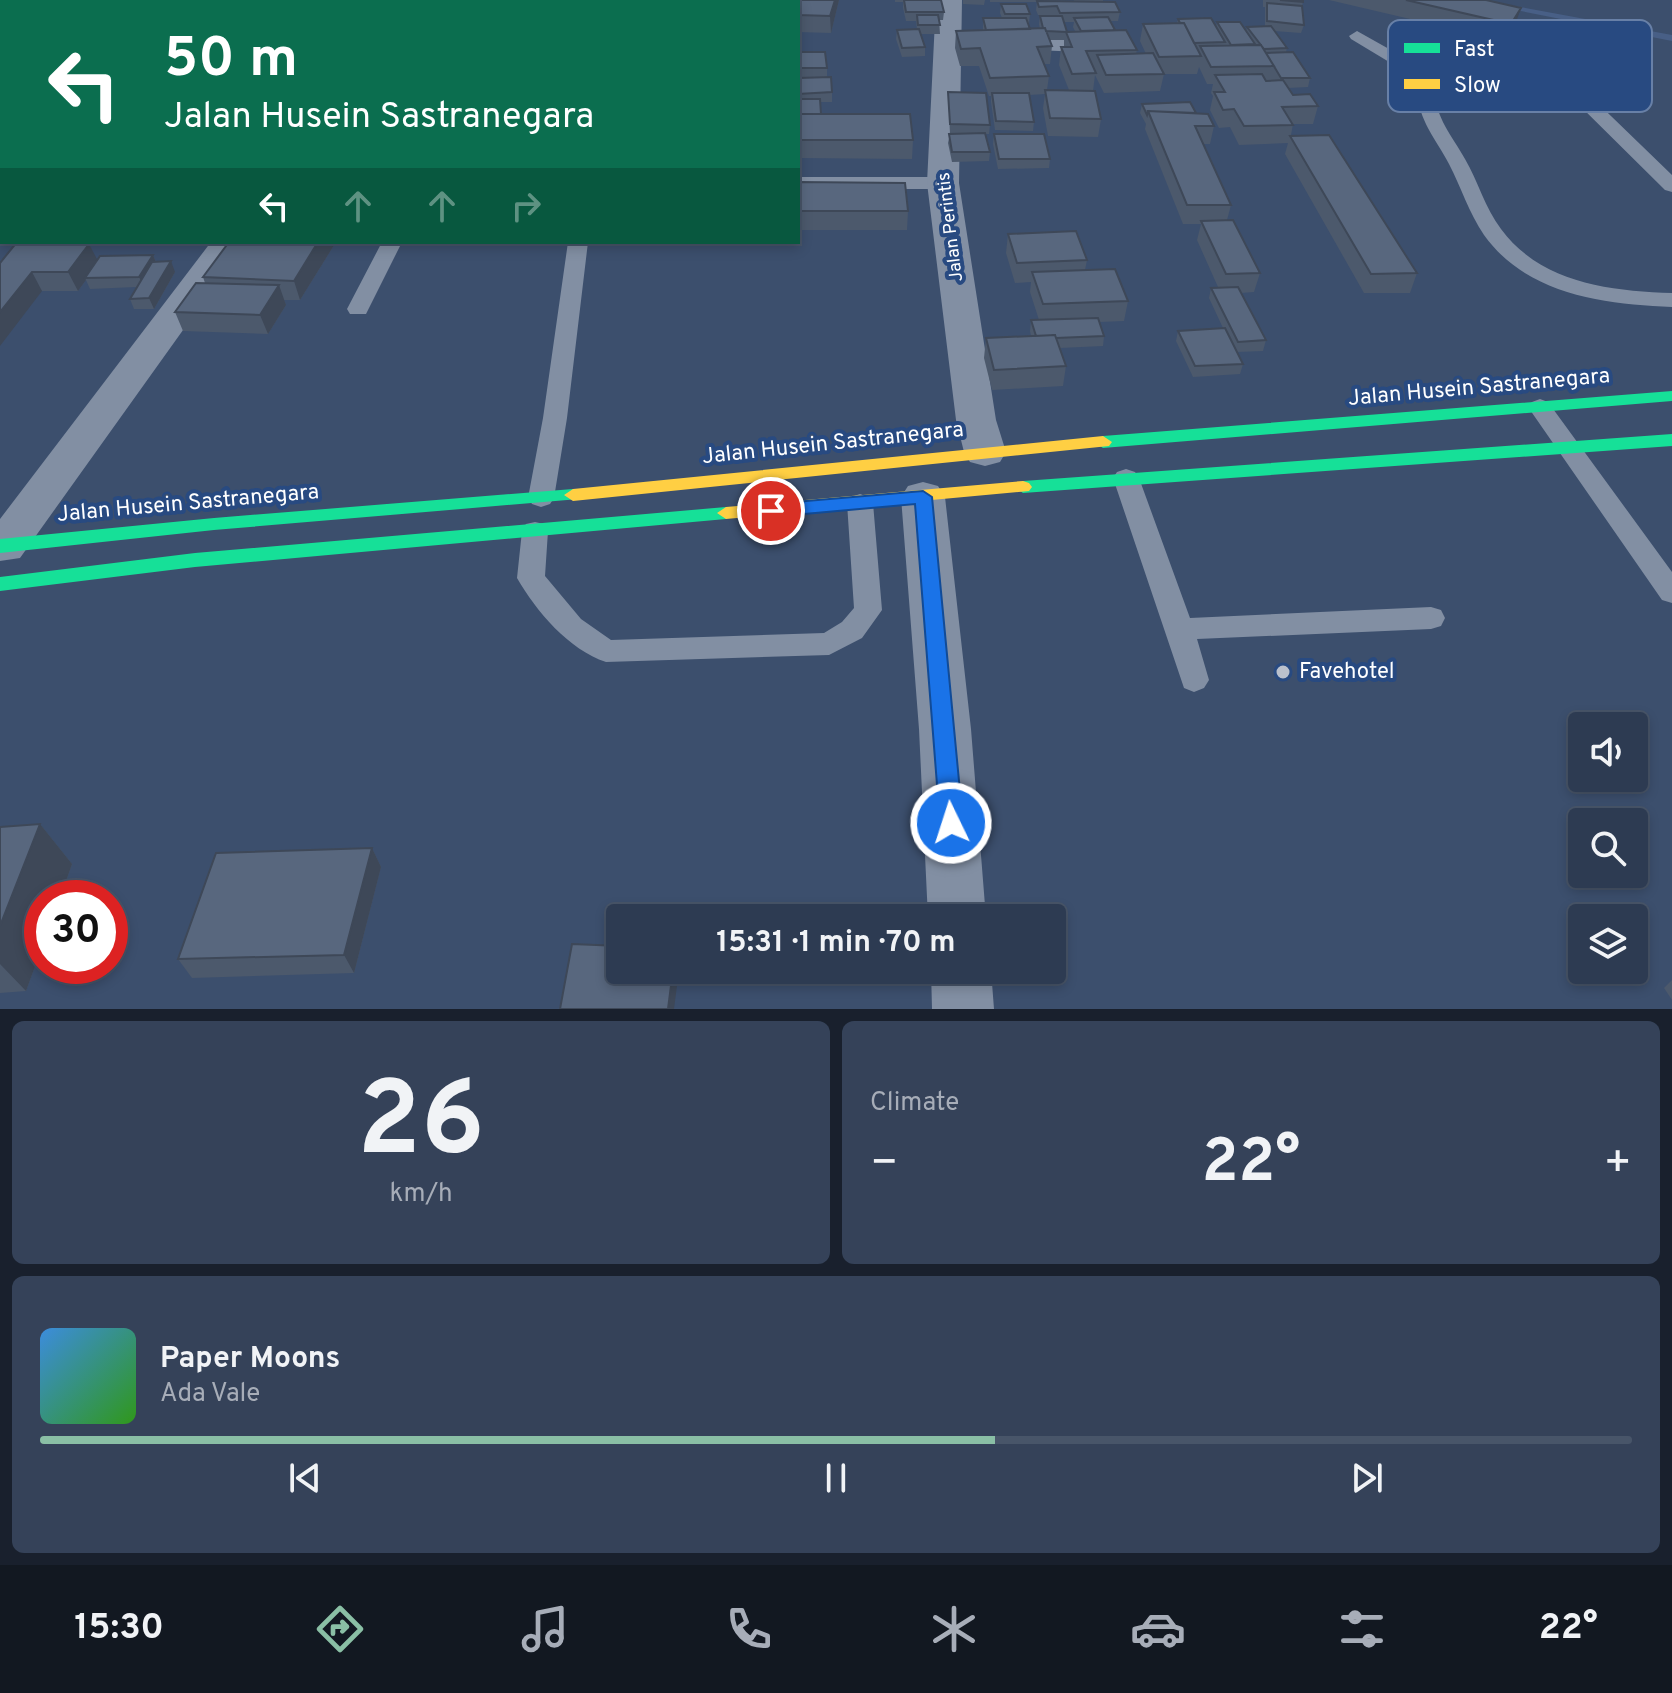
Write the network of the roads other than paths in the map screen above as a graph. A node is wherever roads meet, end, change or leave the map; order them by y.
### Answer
1 (949, 0) edge
2 (1357, 36) dead end
3 (947, 41) junction
4 (1107, 45) edge
5 (1388, 54) edge
6 (1428, 112) edge
7 (1596, 112) edge
8 (800, 183) edge
9 (943, 183) junction
10 (1672, 186) edge
11 (228, 244) edge
12 (391, 244) edge
13 (578, 244) edge
14 (1672, 300) edge
15 (358, 309) dead end
16 (1672, 396) edge
17 (1540, 407) junction
18 (1672, 440) edge
19 (1569, 448) junction
20 (985, 452) junction
21 (1126, 478) junction
22 (923, 497) junction
23 (541, 498) junction
24 (860, 503) junction
25 (535, 531) junction
26 (1, 559) edge
27 (1672, 593) edge
28 (1431, 618) dead end
29 (1180, 629) junction
30 (1194, 680) dead end
31 (956, 904) edge
32 (962, 984) edge
33 (963, 1009) edge

1 - 3 street, Jalan Perintis
2 - 5 lane
3 - 4 street
3 - 9 street, Jalan Perintis
6 - 14 lane
7 - 10 lane
8 - 9 lane
9 - 20 street, Jalan Perintis
11 - 26 street
12 - 15 lane
13 - 23 lane
16 - 17 main road, Jalan Husein Sastranegara
17 - 19 lane
17 - 20 main road, Jalan Husein Sastranegara
18 - 19 main road
19 - 21 main road
19 - 27 lane
20 - 23 main road, Jalan Husein Sastranegara
21 - 22 main road
21 - 29 lane
22 - 24 main road
22 - 31 street
23 - 26 main road, Jalan Husein Sastranegara
24 - 25 main road
24 - 25 lane
25 - 26 main road
28 - 29 lane
29 - 30 lane
32 - 33 street

